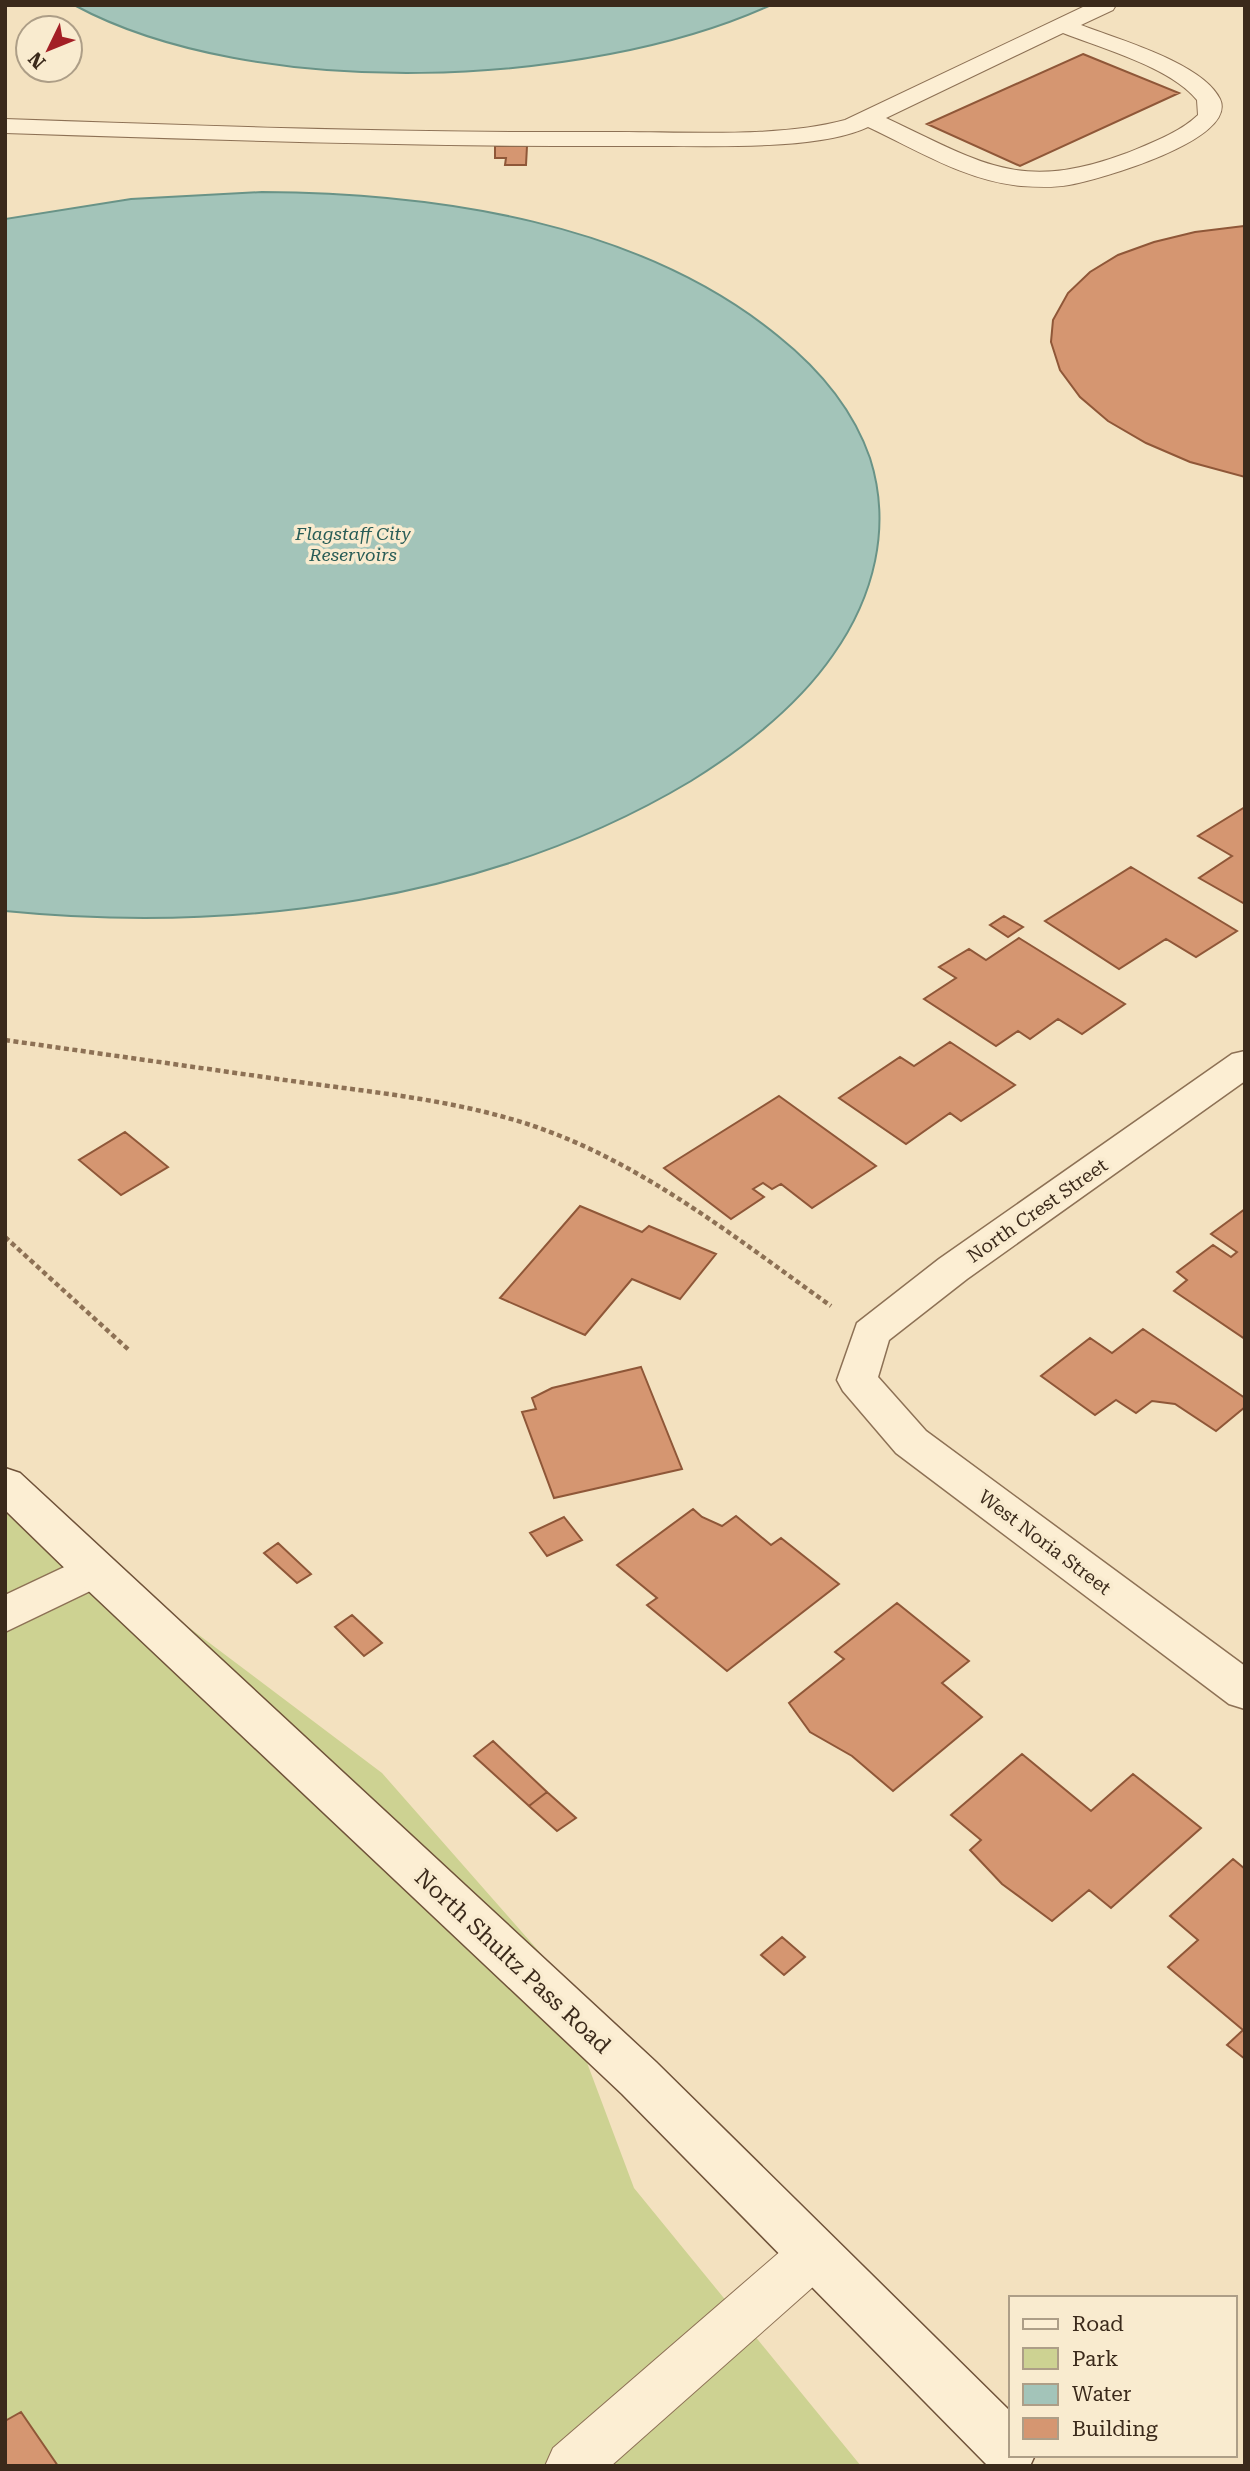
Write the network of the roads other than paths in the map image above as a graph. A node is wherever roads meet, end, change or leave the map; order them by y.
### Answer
1 (1105, 5) edge
2 (1062, 25) junction
3 (868, 118) junction
4 (5, 126) edge
5 (1245, 1063) edge
6 (858, 1380) joint
7 (5, 1484) edge
8 (94, 1570) junction
9 (5, 1615) edge
10 (1245, 1691) edge
11 (814, 2253) junction
12 (1009, 2448) edge
13 (571, 2466) edge

1 - 2 lane
2 - 3 lane
2 - 3 lane
3 - 4 lane
5 - 6 street, North Crest Street
6 - 10 street, West Noria Street
7 - 8 street, North Shultz Pass Road
8 - 9 street
8 - 11 street, North Shultz Pass Road
11 - 12 street, North Shultz Pass Road
11 - 13 lane

